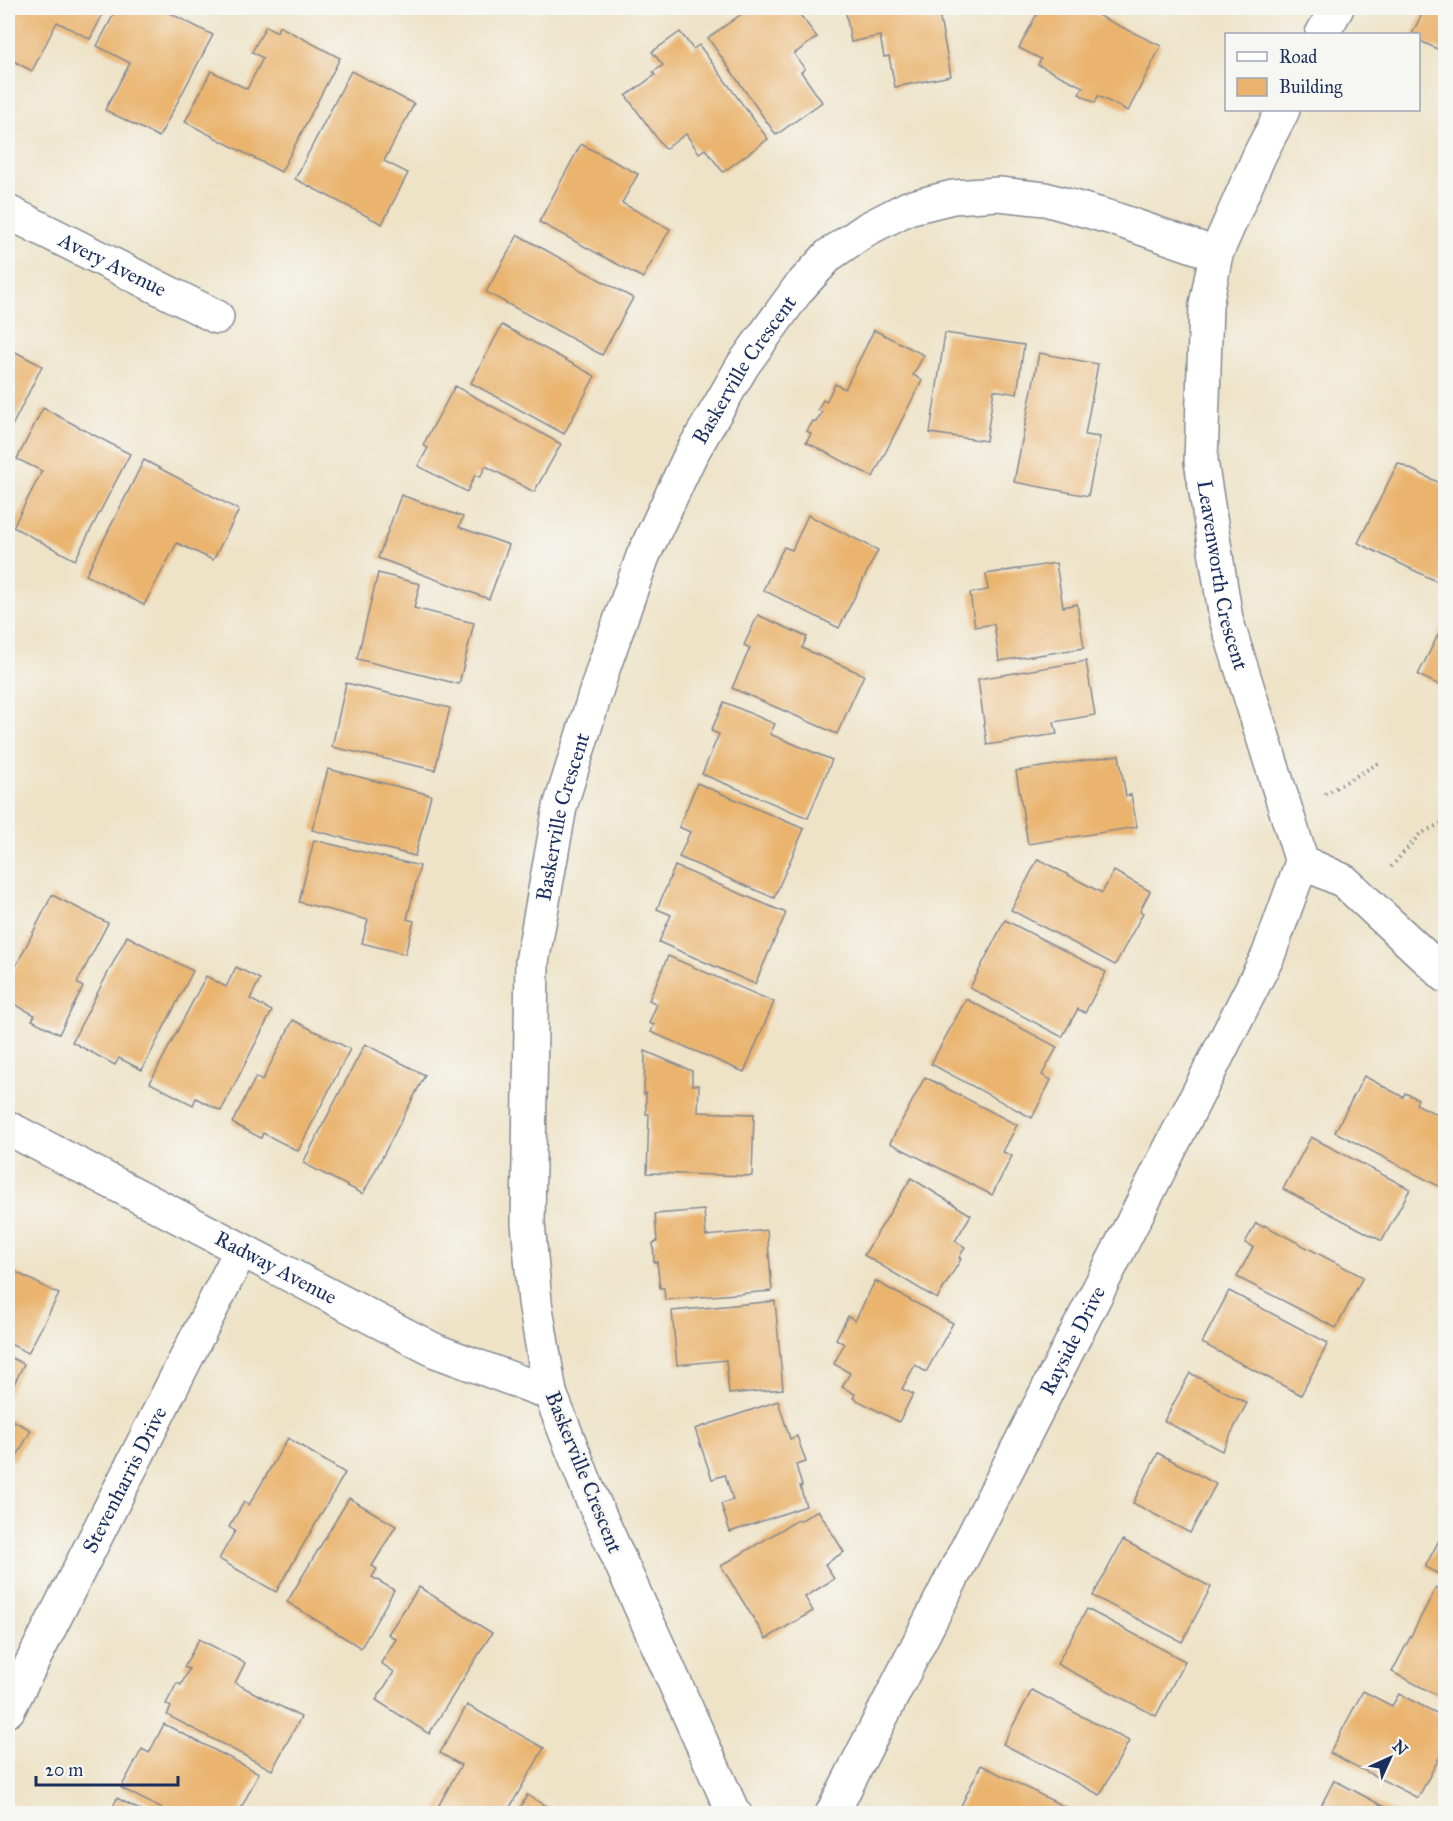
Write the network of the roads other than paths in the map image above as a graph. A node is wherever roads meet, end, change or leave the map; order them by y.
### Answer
1 (1337, 8) edge
2 (1323, 33) edge
3 (1282, 111) edge
4 (8, 212) edge
5 (1216, 254) junction
6 (217, 317) dead end
7 (1302, 861) junction
8 (1446, 976) edge
9 (8, 1128) edge
10 (242, 1250) junction
11 (550, 1394) junction
12 (8, 1710) edge
13 (735, 1814) edge
14 (832, 1814) edge

1 - 2 street
3 - 5 street, Leavenworth Crescent
4 - 6 street, Avery Avenue
5 - 7 street, Leavenworth Crescent
5 - 11 street, Baskerville Crescent
7 - 8 street
7 - 14 street, Rayside Drive
9 - 10 street, Radway Avenue
10 - 11 street, Radway Avenue
10 - 12 street, Stevenharris Drive
11 - 13 street, Baskerville Crescent

